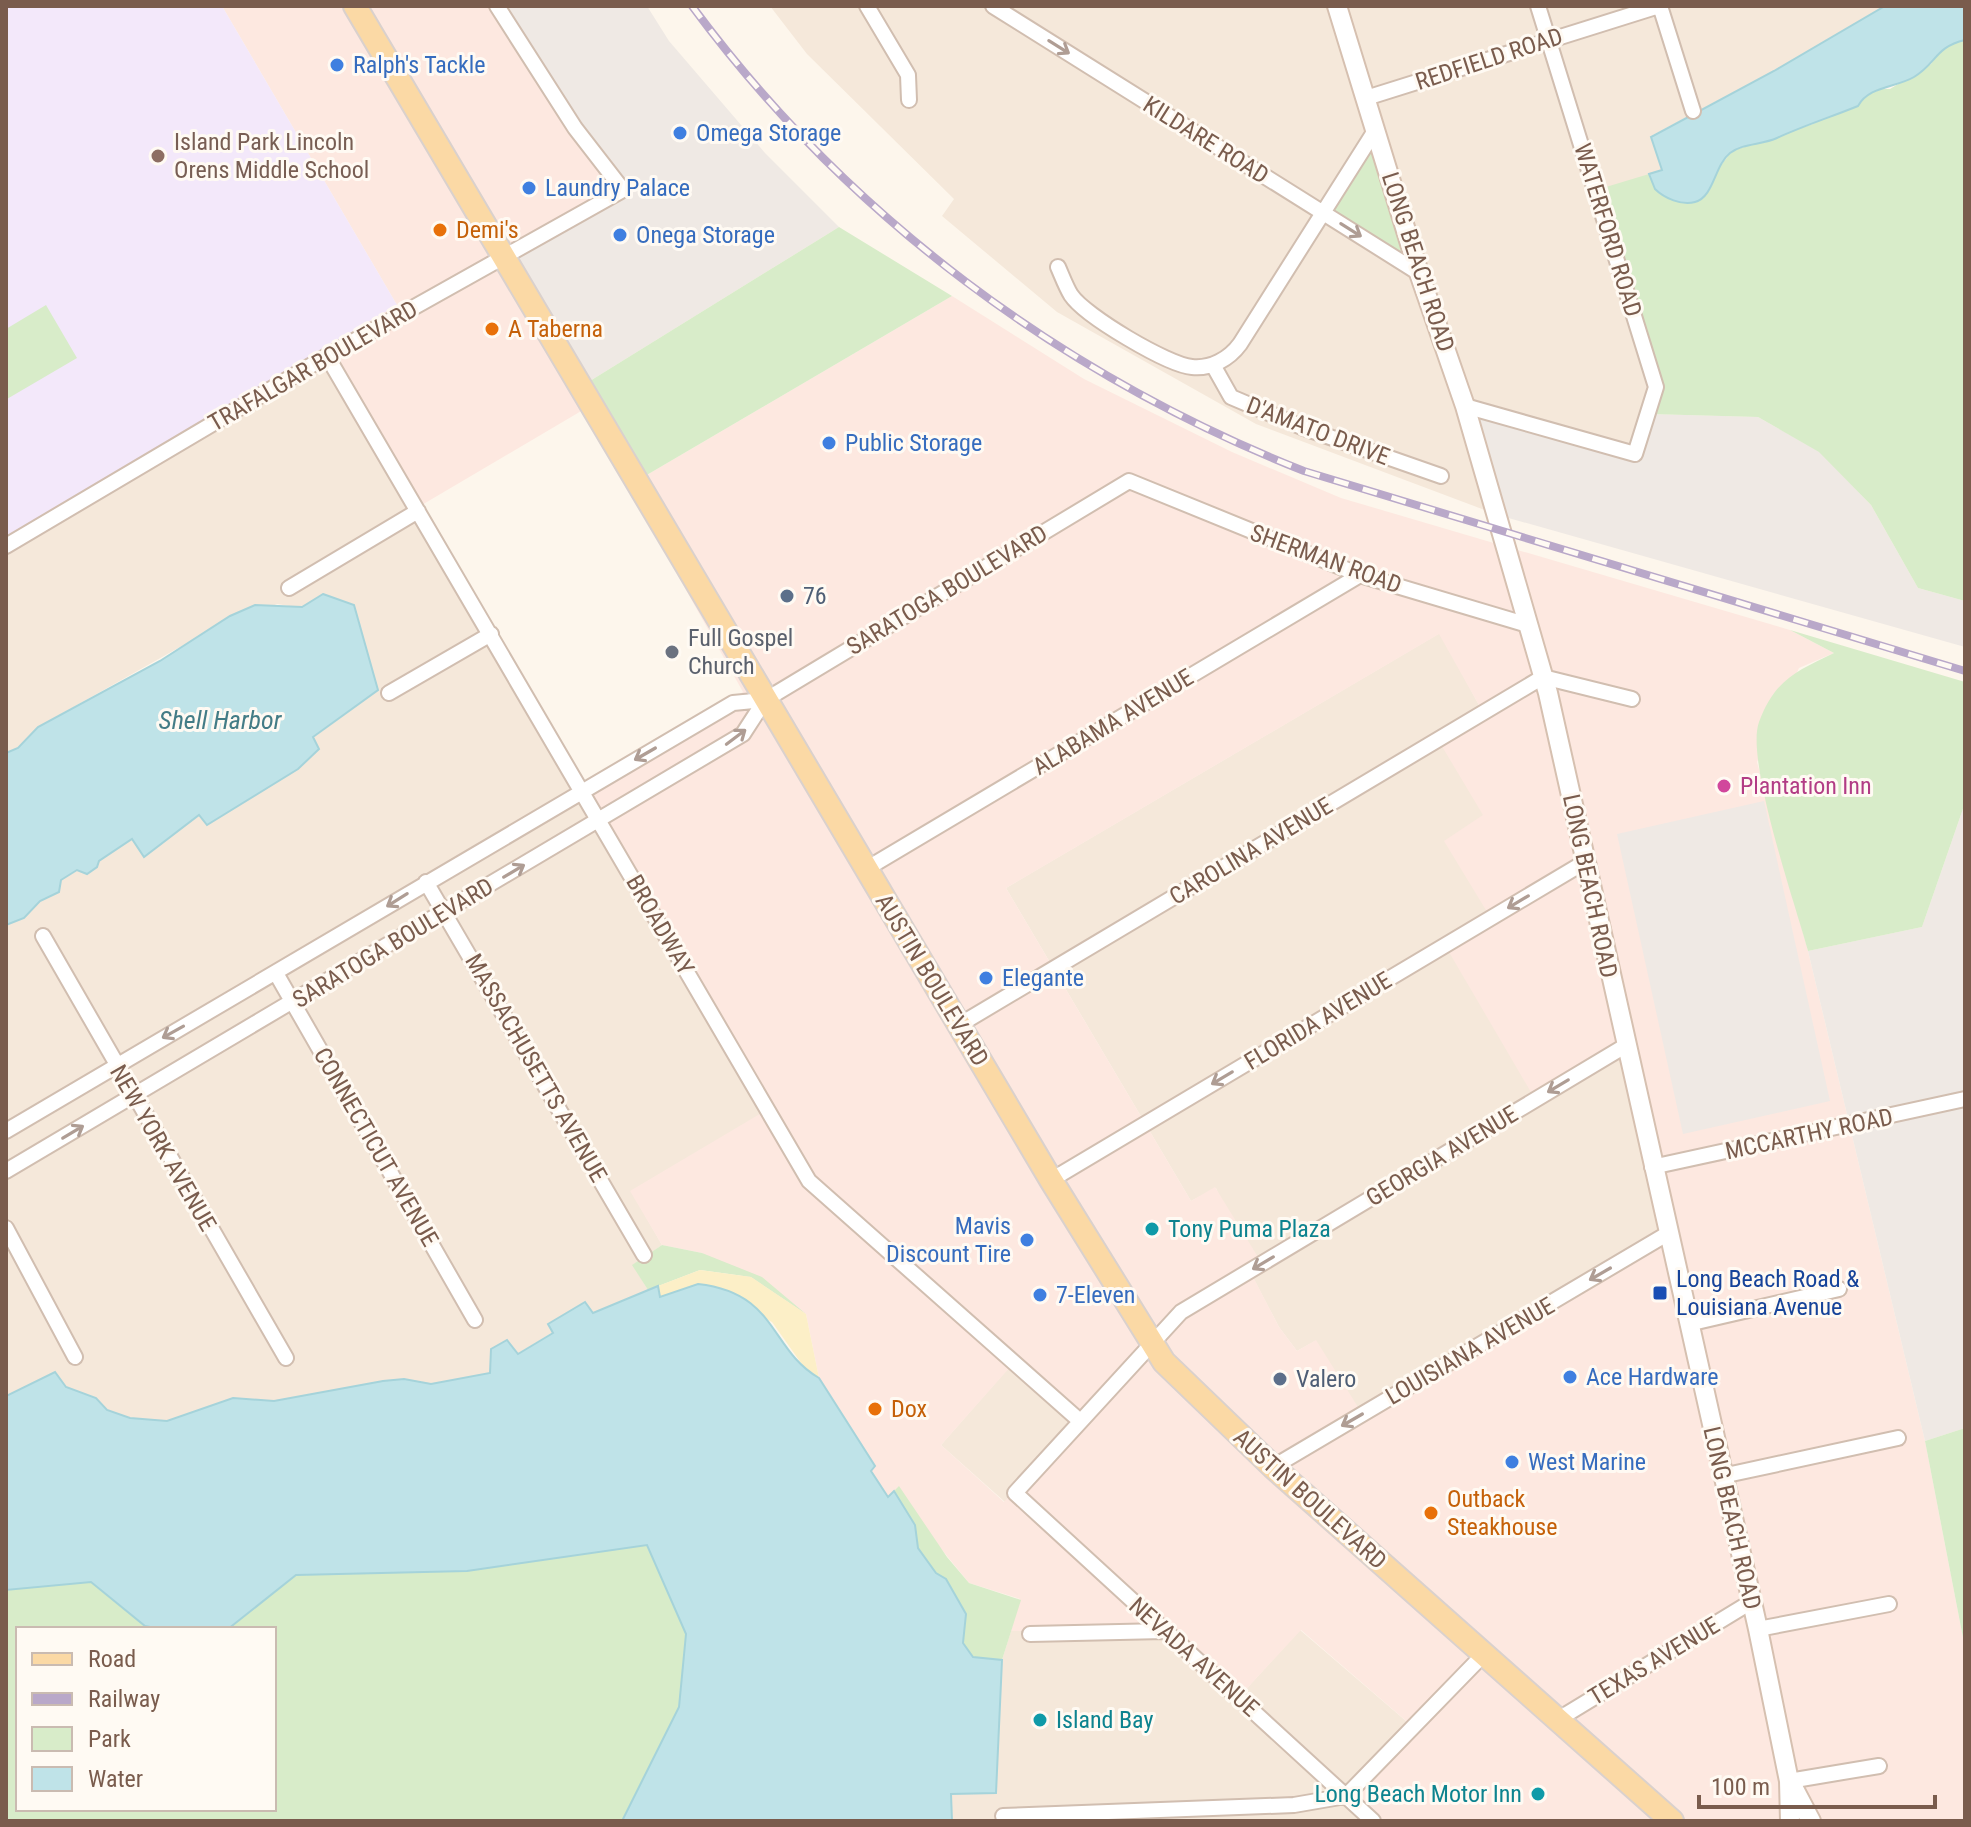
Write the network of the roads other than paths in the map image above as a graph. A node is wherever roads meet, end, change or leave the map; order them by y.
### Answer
1 (355, 6) edge
2 (497, 6) edge
3 (867, 6) edge
4 (993, 6) edge
5 (1538, 6) edge
6 (1659, 6) edge
7 (1335, 8) edge
8 (1549, 40) junction
9 (1366, 98) junction
10 (909, 100) dead end
11 (1693, 111) dead end
12 (1376, 129) junction
13 (1323, 213) junction
14 (505, 257) junction
15 (1058, 267) dead end
16 (1419, 273) junction
17 (327, 356) junction
18 (1213, 365) junction
19 (1465, 406) junction
20 (1441, 476) dead end
21 (1129, 481) joint
22 (418, 511) junction
23 (6, 546) edge
24 (1360, 575) junction
25 (289, 588) dead end
26 (1528, 625) junction
27 (491, 634) junction
28 (1543, 677) junction
29 (389, 693) dead end
30 (1632, 699) dead end
31 (765, 700) junction
32 (582, 791) junction
33 (599, 820) junction
34 (1585, 862) junction
35 (866, 869) junction
36 (426, 882) junction
37 (446, 912) junction
38 (43, 936) dead end
39 (277, 975) junction
40 (292, 1002) junction
41 (959, 1025) junction
42 (1625, 1046) junction
43 (114, 1065) junction
44 (134, 1095) junction
45 (1965, 1099) edge
46 (6, 1131) edge
47 (1652, 1167) junction
48 (6, 1171) edge
49 (1051, 1180) junction
50 (6, 1228) edge
51 (1667, 1234) junction
52 (644, 1255) dead end
53 (1839, 1289) dead end
54 (475, 1320) dead end
55 (1688, 1324) junction
56 (1151, 1344) junction
57 (75, 1357) dead end
58 (286, 1358) dead end
59 (1080, 1421) junction
60 (1898, 1438) dead end
61 (1273, 1467) junction
62 (1722, 1476) junction
63 (1015, 1493) joint
64 (1751, 1602) junction
65 (1889, 1604) dead end
66 (1758, 1629) junction
67 (1164, 1631) junction
68 (1030, 1634) dead end
69 (1484, 1654) junction
70 (1557, 1720) junction
71 (1879, 1766) dead end
72 (1789, 1781) junction
73 (1346, 1796) junction
74 (1003, 1816) dead end
75 (1373, 1821) edge
76 (1672, 1821) edge
77 (1790, 1821) edge
78 (1811, 1821) edge

1 - 14 main road, AUSTIN BOULEVARD
2 - 14 street, TRAFALGAR BOULEVARD
3 - 10 street
4 -> 13 street, KILDARE ROAD
5 - 8 street, WATERFORD ROAD
6 - 8 street, REDFIELD ROAD
6 - 11 street
7 - 9 main road, LONG BEACH ROAD
8 - 9 street, REDFIELD ROAD
8 - 19 street, WATERFORD ROAD
9 - 12 main road, LONG BEACH ROAD
12 - 13 street
12 - 16 main road, LONG BEACH ROAD
13 -> 16 street, KILDARE ROAD
13 - 18 street
14 - 17 street, TRAFALGAR BOULEVARD
14 - 31 main road, AUSTIN BOULEVARD
15 - 18 street
16 - 19 main road, LONG BEACH ROAD
17 - 22 street, BROADWAY
17 - 23 street, TRAFALGAR BOULEVARD
18 - 20 street, D'AMATO DRIVE
19 - 26 main road, LONG BEACH ROAD
21 - 24 street, SHERMAN ROAD
21 - 31 street, SARATOGA BOULEVARD
22 - 25 street
22 - 27 street, BROADWAY
24 - 26 street, SHERMAN ROAD
24 - 35 street, ALABAMA AVENUE
26 - 28 main road, LONG BEACH ROAD
27 - 29 street
27 - 32 street, BROADWAY
28 - 30 street
28 - 34 main road, LONG BEACH ROAD
28 - 41 street, CAROLINA AVENUE
31 -> 32 street, SARATOGA BOULEVARD
33 -> 31 street, SARATOGA BOULEVARD
31 - 35 main road, AUSTIN BOULEVARD
32 - 33 street, BROADWAY
32 - 36 street, SARATOGA BOULEVARD
37 -> 33 street, SARATOGA BOULEVARD
33 - 59 street, BROADWAY
34 - 42 main road, LONG BEACH ROAD
34 -> 49 street, FLORIDA AVENUE
35 - 41 main road, AUSTIN BOULEVARD
36 - 37 street, MASSACHUSETTS AVENUE
36 -> 39 street, SARATOGA BOULEVARD
37 - 40 street, SARATOGA BOULEVARD
37 - 52 street, MASSACHUSETTS AVENUE
38 - 43 street, NEW YORK AVENUE
39 - 40 street, CONNECTICUT AVENUE
39 -> 43 street, SARATOGA BOULEVARD
40 - 44 street, SARATOGA BOULEVARD
40 - 54 street, CONNECTICUT AVENUE
41 - 49 main road, AUSTIN BOULEVARD
42 - 47 main road, LONG BEACH ROAD
42 -> 56 street, GEORGIA AVENUE
43 - 44 street, NEW YORK AVENUE
43 - 46 street, SARATOGA BOULEVARD
48 -> 44 street, SARATOGA BOULEVARD
44 - 58 street, NEW YORK AVENUE
45 - 47 street, MCCARTHY ROAD
47 - 51 main road, LONG BEACH ROAD
49 - 56 main road, AUSTIN BOULEVARD
50 - 57 street
51 - 55 main road, LONG BEACH ROAD
51 -> 61 street, LOUISIANA AVENUE
53 - 55 street
55 - 62 main road, LONG BEACH ROAD
56 - 59 street, GEORGIA AVENUE
56 - 61 main road, AUSTIN BOULEVARD
59 - 63 street, GEORGIA AVENUE
60 - 62 street
61 - 69 main road, AUSTIN BOULEVARD
62 - 64 main road, LONG BEACH ROAD
63 - 67 street, NEVADA AVENUE
64 - 66 main road, LONG BEACH ROAD
64 - 70 street, TEXAS AVENUE
65 - 66 street
66 - 72 main road, LONG BEACH ROAD
67 - 68 street
67 - 73 street, NEVADA AVENUE
69 - 70 main road, AUSTIN BOULEVARD
69 - 73 street
70 - 76 main road, AUSTIN BOULEVARD
71 - 72 street
72 - 77 main road, LONG BEACH ROAD
72 - 78 main road, LONG BEACH ROAD
73 - 74 street
73 - 75 street, NEVADA AVENUE

